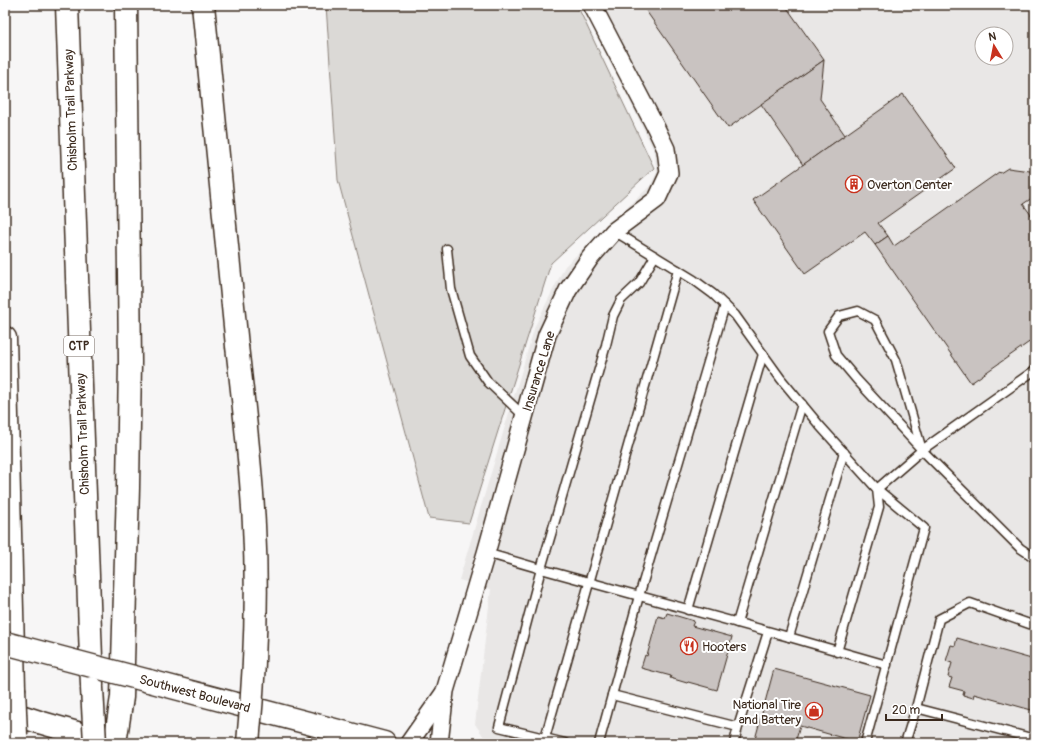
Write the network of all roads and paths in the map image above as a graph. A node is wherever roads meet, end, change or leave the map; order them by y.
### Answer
1 (67, 5) edge
2 (126, 5) edge
3 (203, 5) edge
4 (592, 5) edge
5 (614, 231) junction
6 (448, 249) dead end
7 (655, 256) junction
8 (678, 270) junction
9 (725, 305) junction
10 (5, 338) edge
11 (763, 354) junction
12 (1035, 370) edge
13 (802, 404) junction
14 (524, 416) junction
15 (922, 450) junction
16 (844, 452) junction
17 (877, 489) junction
18 (886, 496) junction
19 (879, 507) junction
20 (486, 553) junction
21 (1035, 558) edge
22 (541, 569) junction
23 (589, 582) junction
24 (639, 596) junction
25 (688, 610) junction
26 (737, 623) junction
27 (1035, 626) edge
28 (768, 632) junction
29 (789, 637) junction
30 (5, 643) edge
31 (837, 652) junction
32 (887, 665) junction
33 (446, 692) junction
34 (612, 695) junction
35 (916, 708) junction
36 (5, 711) edge
37 (738, 727) junction
38 (545, 738) junction
39 (1035, 739) edge
40 (17, 743) edge
41 (95, 743) edge
42 (112, 743) edge
43 (115, 743) edge
44 (248, 743) edge
45 (384, 743) edge
46 (409, 743) edge
47 (440, 743) edge
48 (565, 743) edge
49 (599, 743) edge
50 (734, 743) edge
51 (865, 743) edge
52 (904, 743) edge

1 - 41 main road, Chisholm Trail Parkway / CTP, bridge
2 - 43 main road
3 - 44 main road, bridge
4 - 5 street, Insurance Lane
5 - 7 lane
5 - 14 street, Insurance Lane
6 - 14 lane
7 - 8 lane
7 - 22 lane
8 - 9 lane
8 - 23 lane
9 - 11 lane
9 - 24 lane
10 - 40 main road, bridge
11 - 13 lane
11 - 25 lane
12 - 15 lane
13 - 16 lane
13 - 26 lane
14 - 20 street, Insurance Lane
15 - 15 lane
15 - 17 lane
15 - 21 lane
16 - 17 lane
16 - 29 lane
17 - 18 lane
17 - 19 lane
18 - 19 lane
18 - 32 lane
19 - 31 lane
20 - 22 lane
20 - 33 street, Insurance Lane
22 - 23 lane
22 - 38 lane
23 - 24 lane
23 - 38 lane
24 - 25 lane
24 - 34 lane
25 - 26 lane
26 - 28 lane
27 - 35 lane
28 - 29 lane
28 - 37 lane
29 - 31 lane
30 - 45 main road, Southwest Boulevard, bridge
31 - 32 lane
32 - 51 lane
33 - 46 street, Insurance Lane
33 - 47 street, Insurance Lane
34 - 37 lane
34 - 49 lane
35 - 39 lane
35 - 52 lane
36 - 42 main road
37 - 50 lane
38 - 48 lane

